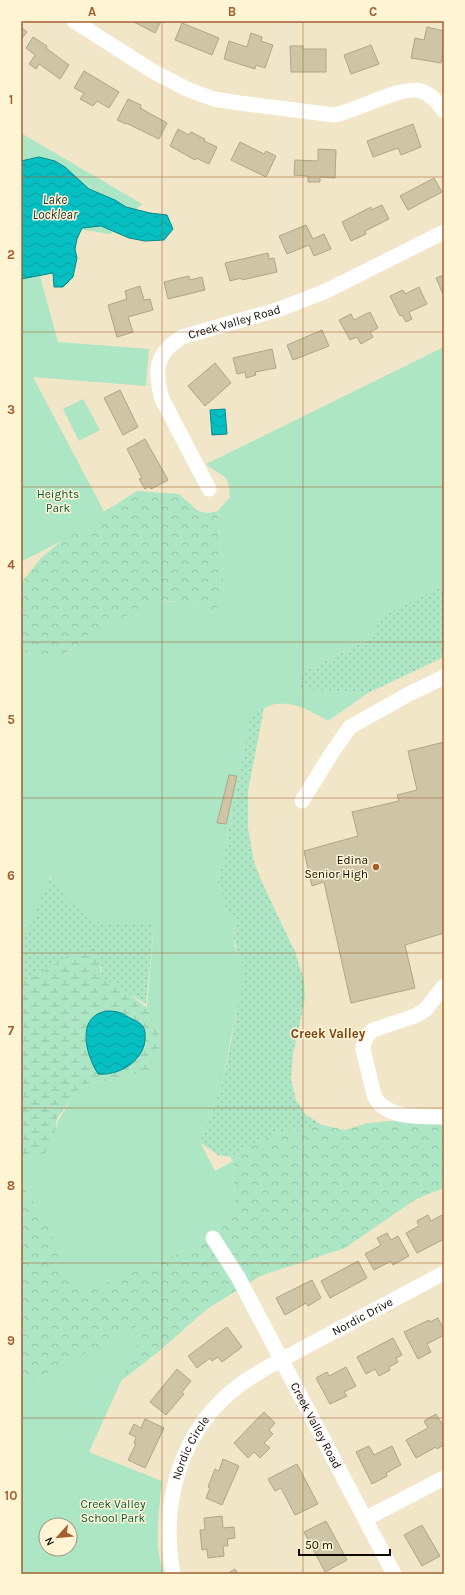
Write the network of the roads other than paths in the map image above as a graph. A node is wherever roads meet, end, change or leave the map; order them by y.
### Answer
1 (74, 21) edge
2 (444, 111) edge
3 (444, 232) edge
4 (209, 489) dead end
5 (444, 677) edge
6 (302, 801) dead end
7 (444, 986) edge
8 (444, 1117) edge
9 (212, 1238) dead end
10 (444, 1273) edge
11 (281, 1359) junction
12 (444, 1478) edge
13 (365, 1518) junction
14 (173, 1574) edge
15 (394, 1574) edge

1 - 2 street
3 - 4 street, Creek Valley Road
5 - 6 street
7 - 8 street
9 - 11 street, Creek Valley Road
10 - 11 street, Nordic Drive
11 - 13 street, Creek Valley Road
11 - 14 street, Nordic Circle
12 - 13 street
13 - 15 street, Creek Valley Road

